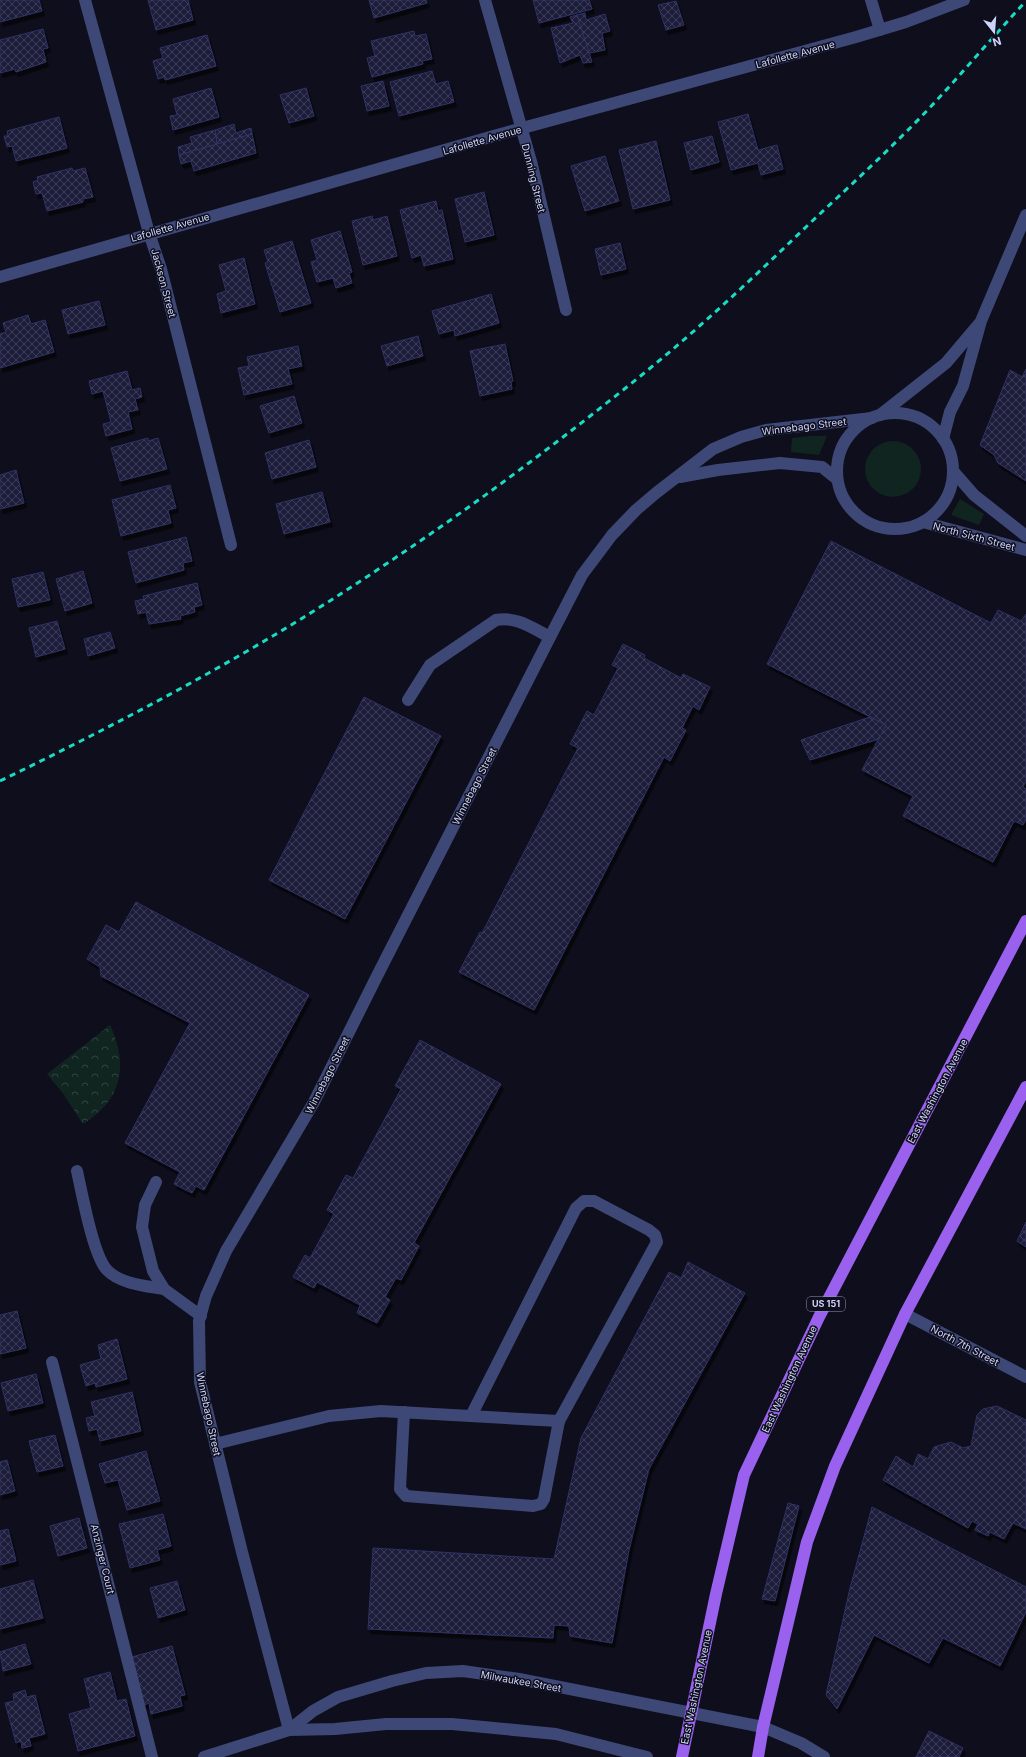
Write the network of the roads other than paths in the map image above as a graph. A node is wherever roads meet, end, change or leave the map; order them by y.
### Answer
1 (85, 0) edge
2 (485, 0) edge
3 (871, 0) edge
4 (964, 0) edge
5 (880, 30) junction
6 (521, 129) junction
7 (1026, 215) edge
8 (149, 233) junction
9 (0, 277) edge
10 (566, 310) dead end
11 (981, 321) junction
12 (876, 417) junction
13 (943, 439) junction
14 (953, 471) junction
15 (677, 478) junction
16 (837, 479) junction
17 (923, 522) junction
18 (1026, 536) edge
19 (231, 545) dead end
20 (1026, 550) edge
21 (550, 637) junction
22 (408, 700) dead end
23 (1026, 921) edge
24 (1026, 1087) edge
25 (77, 1170) dead end
26 (156, 1182) dead end
27 (164, 1289) junction
28 (905, 1314) junction
29 (201, 1316) junction
30 (52, 1362) dead end
31 (1026, 1377) edge
32 (404, 1412) junction
33 (471, 1416) junction
34 (559, 1421) junction
35 (215, 1444) junction
36 (690, 1712) junction
37 (763, 1727) junction
38 (289, 1730) junction
39 (152, 1757) edge
40 (204, 1757) edge
41 (647, 1757) edge
42 (682, 1757) edge
43 (758, 1757) edge
44 (824, 1757) edge

1 - 8 street, Jackson Street
2 - 6 street, Dunning Street
3 - 5 street
4 - 5 street, Lafollette Avenue
5 - 6 street, Lafollette Avenue
6 - 8 street, Lafollette Avenue
6 - 10 street, Dunning Street
7 - 11 street
8 - 9 street, Lafollette Avenue
8 - 19 street, Jackson Street
11 - 12 street
11 - 13 street
12 - 13 street
12 - 15 street, Winnebago Street
12 - 16 street
13 - 14 street
14 - 17 street
14 - 18 street, North Sixth Street
15 - 16 street, Winnebago Street
15 - 21 street, Winnebago Street
16 - 17 street
17 - 20 street, North Sixth Street
21 - 22 street
21 - 29 street, Winnebago Street
23 - 36 main road, East Washington Avenue / US 151
24 - 28 main road
25 - 27 street
26 - 27 street
27 - 29 street
28 - 31 street, North 7th Street
28 - 37 main road
29 - 35 street, Winnebago Street
30 - 39 street, Anzinger Court
32 - 33 street
32 - 34 street
32 - 35 street
33 - 34 street
33 - 34 street
35 - 38 street, Winnebago Street
36 - 37 street, Milwaukee Street
36 - 38 street, Milwaukee Street
36 - 42 main road, East Washington Avenue / US 151
37 - 43 main road
37 - 44 street, Milwaukee Street
38 - 40 street, Milwaukee Street
38 - 41 street, Milwaukee Street

